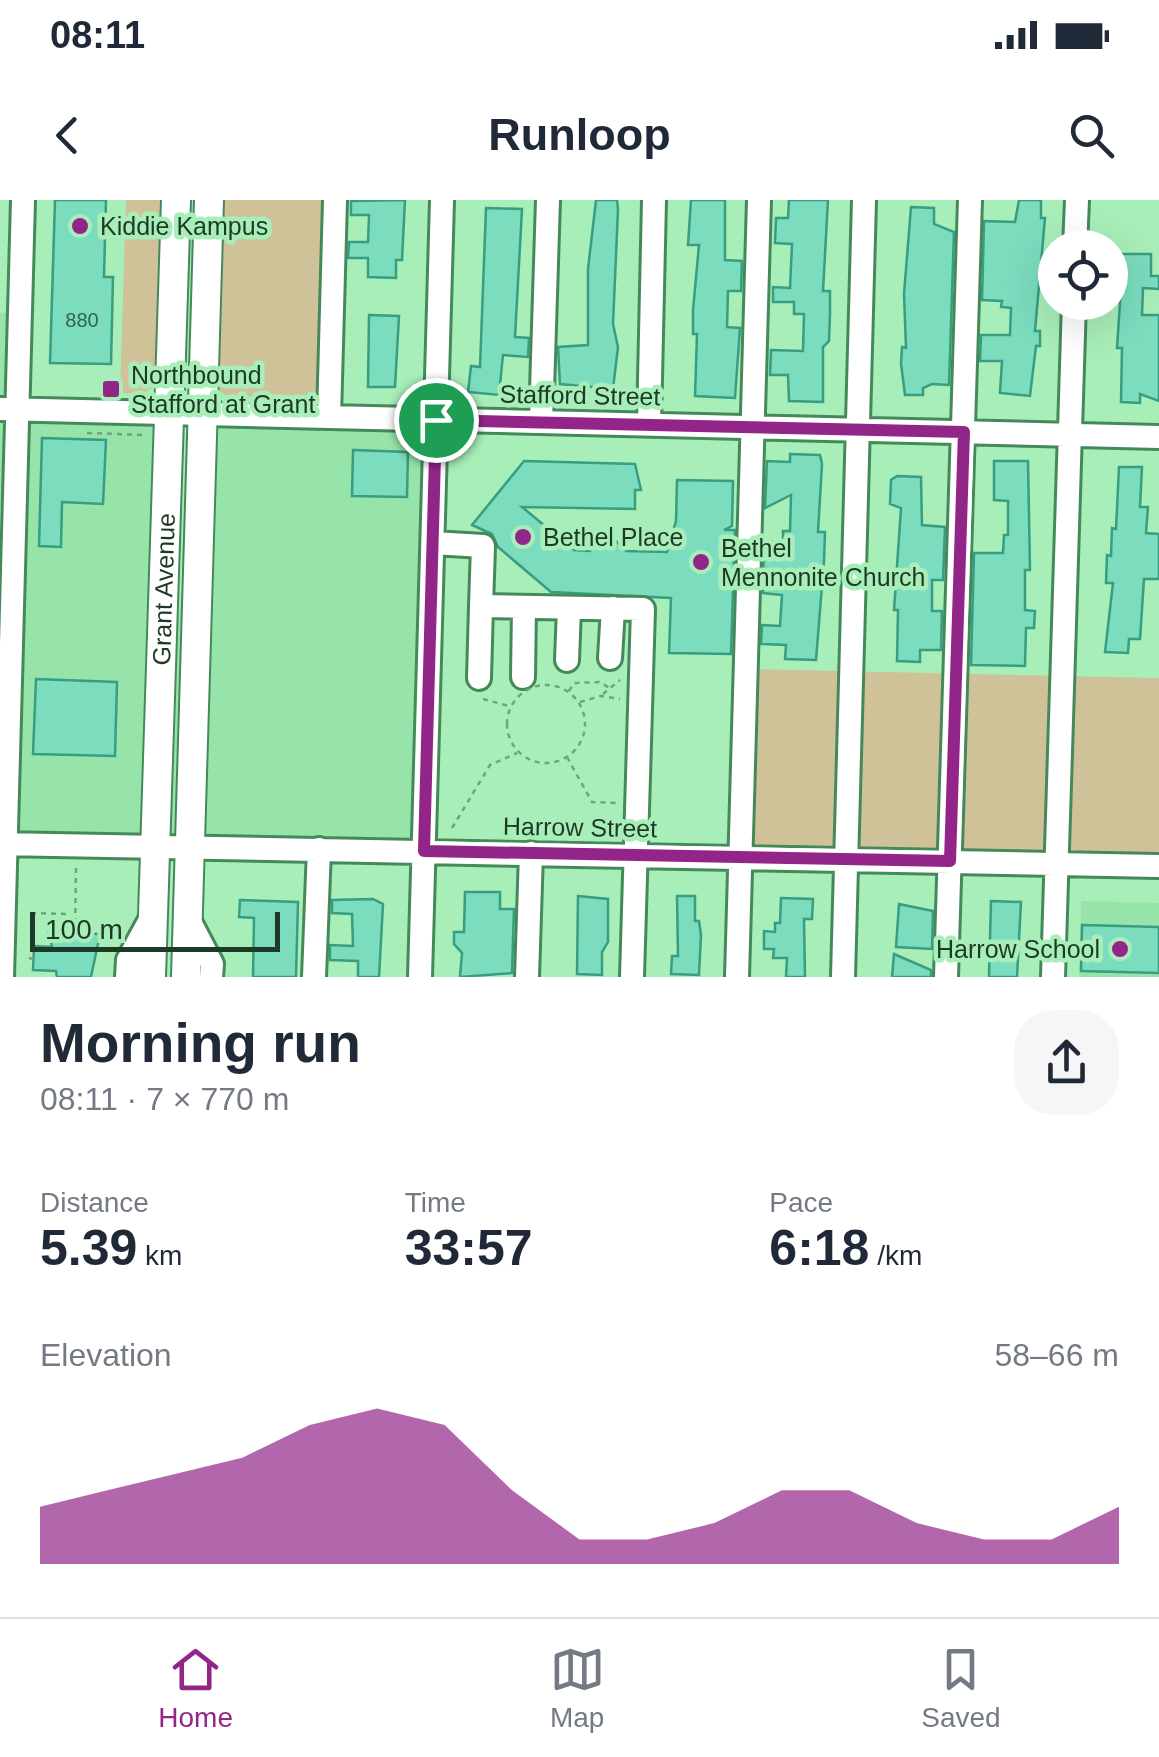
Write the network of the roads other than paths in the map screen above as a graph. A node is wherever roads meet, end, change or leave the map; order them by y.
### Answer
1 (23, 200) edge
2 (176, 200) edge
3 (209, 200) edge
4 (335, 200) edge
5 (442, 200) edge
6 (548, 200) edge
7 (654, 200) edge
8 (758, 200) edge
9 (864, 200) edge
10 (970, 200) edge
11 (1077, 200) edge
12 (1076, 230) edge
13 (1073, 320) edge
14 (9, 409) edge
15 (169, 413) junction
16 (202, 414) junction
17 (330, 417) junction
18 (436, 420) junction
19 (541, 422) junction
20 (649, 424) junction
21 (752, 427) junction
22 (856, 430) junction
23 (964, 432) junction
24 (1070, 434) junction
25 (1159, 437) edge
26 (433, 543) junction
27 (481, 606) junction
28 (524, 608) junction
29 (569, 608) junction
30 (613, 608) junction
31 (567, 660) dead end
32 (618, 667) road end
33 (523, 677) dead end
34 (479, 678) dead end
35 (2, 844) edge
36 (156, 846) junction
37 (189, 846) junction
38 (318, 849) junction
39 (424, 851) junction
40 (531, 853) junction
41 (636, 855) junction
42 (740, 857) junction
43 (847, 860) junction
44 (950, 861) junction
45 (1056, 865) junction
46 (1159, 866) edge
47 (153, 916) junction
48 (188, 918) junction
49 (2, 977) edge
50 (127, 977) edge
51 (151, 977) edge
52 (186, 977) edge
53 (212, 977) edge
54 (314, 977) edge
55 (420, 977) edge
56 (527, 977) edge
57 (632, 977) edge
58 (737, 977) edge
59 (843, 977) edge
60 (946, 977) edge
61 (1053, 977) edge

1 - 14 street
2 - 15 main road, Grant Avenue
3 - 16 main road, Grant Avenue
4 - 17 street
5 - 18 street
6 - 19 street
7 - 20 street
8 - 21 street
9 - 22 street
10 - 23 street
11 - 12 street
13 - 24 street
14 - 15 street, Stafford Street
14 - 35 street
15 - 16 street, Stafford Street
15 - 36 main road, Grant Avenue
16 - 17 street, Stafford Street
16 - 37 main road, Grant Avenue
17 - 18 street, Stafford Street
18 - 19 street, Stafford Street
18 - 26 street
19 - 20 street, Stafford Street
20 - 21 street, Stafford Street
21 - 22 street, Stafford Street
21 - 42 street
22 - 23 street, Stafford Street
22 - 43 street
23 - 24 street, Stafford Street
23 - 44 street
24 - 25 street, Stafford Street
24 - 45 street
26 - 27 street
26 - 39 street
27 - 28 street
27 - 34 street
28 - 29 street
28 - 33 street
29 - 30 street
29 - 31 street
30 - 32 street
30 - 41 street
35 - 36 street, Harrow Street
35 - 49 street
36 - 37 street, Harrow Street
36 - 47 main road, Grant Avenue
37 - 38 street, Harrow Street
37 - 48 main road, Grant Avenue
38 - 39 street, Harrow Street
38 - 54 street
39 - 40 street, Harrow Street
39 - 55 street
40 - 41 street, Harrow Street
40 - 56 street
41 - 42 street, Harrow Street
41 - 57 street
42 - 43 street, Harrow Street
42 - 58 street
43 - 44 street, Harrow Street
43 - 59 street
44 - 45 street, Harrow Street
44 - 60 street
45 - 46 street, Harrow Street
45 - 61 street
47 - 50 street
47 - 51 main road, Grant Avenue
48 - 52 main road, Grant Avenue
48 - 53 street

